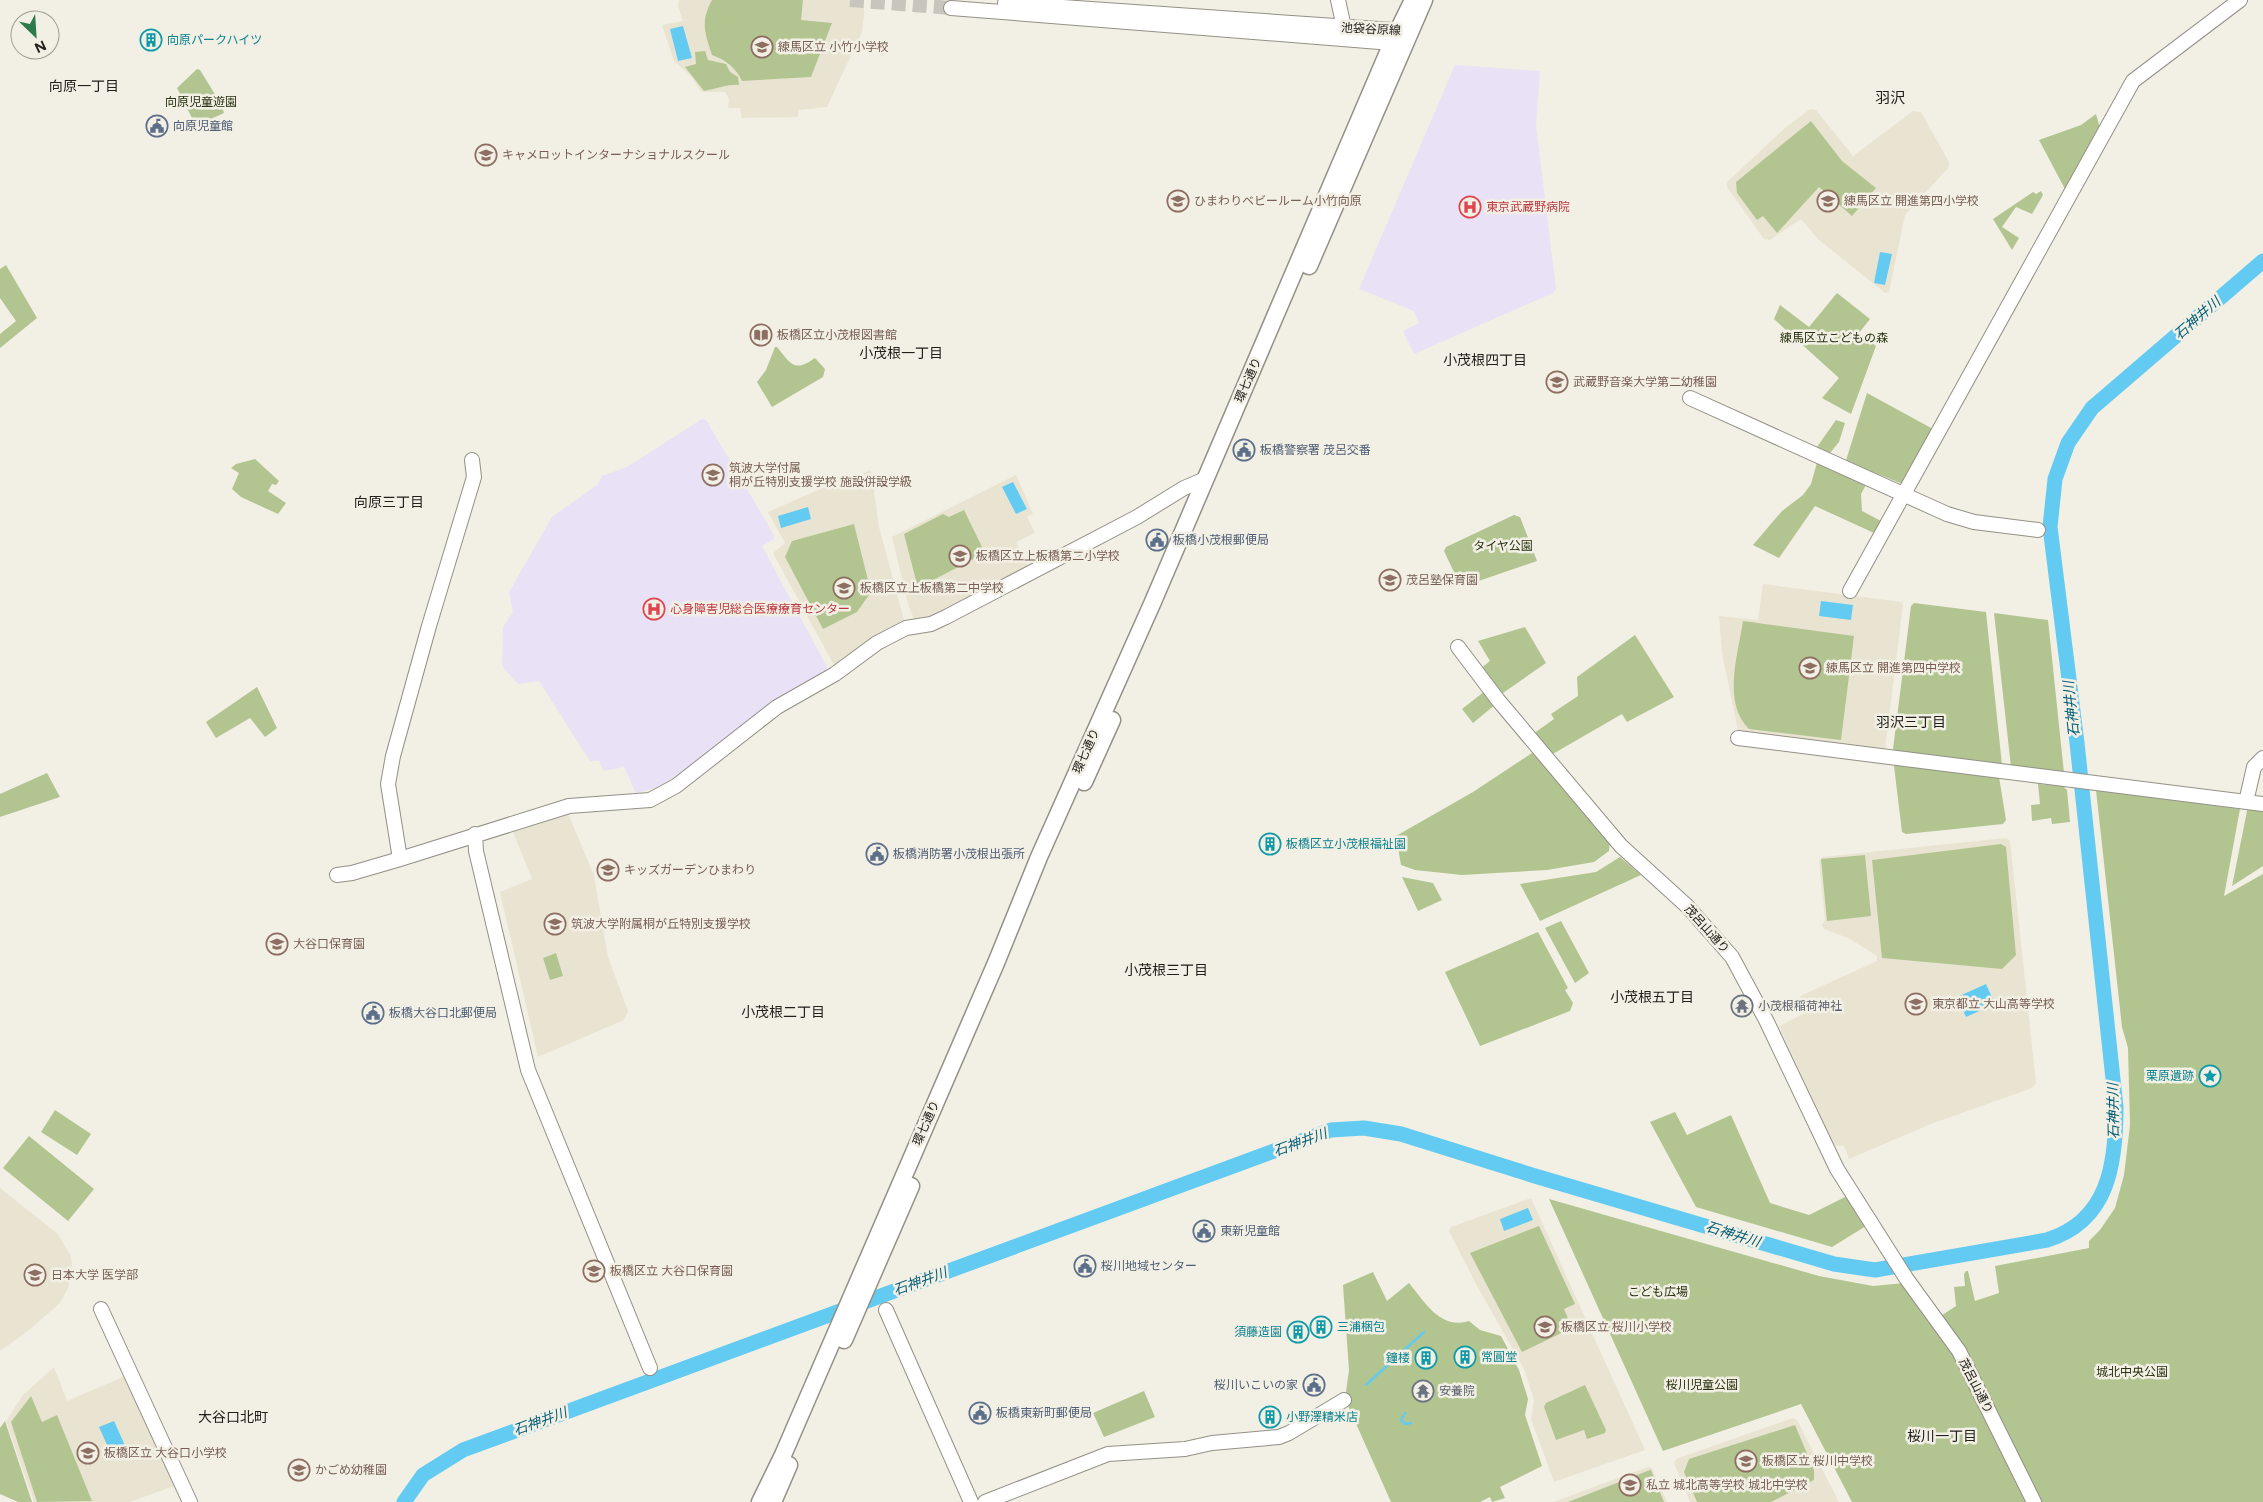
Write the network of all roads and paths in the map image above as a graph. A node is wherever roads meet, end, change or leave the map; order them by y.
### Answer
1 (1338, 0) edge
2 (1413, 0) edge
3 (1424, 0) edge
4 (2240, 0) edge
5 (954, 4) edge
6 (1344, 27) junction
7 (1401, 35) junction
8 (1356, 40) junction
9 (1690, 398) dead end
10 (472, 460) dead end
11 (1204, 479) junction
12 (1904, 495) junction
13 (2038, 530) dead end
14 (1850, 591) dead end
15 (1458, 648) dead end
16 (1738, 738) dead end
17 (2263, 758) edge
18 (2246, 802) junction
19 (2263, 804) edge
20 (475, 834) junction
21 (400, 859) junction
22 (337, 875) dead end
23 (101, 1309) dead end
24 (886, 1310) dead end
25 (654, 1365) dead end
26 (1344, 1400) dead end
27 (190, 1502) edge
28 (760, 1502) edge
29 (773, 1502) edge
30 (971, 1502) edge
31 (985, 1502) edge
32 (2034, 1502) edge

1 - 6 street
2 - 7 main road, 環七通り
3 - 7 main road, 環七通り
4 - 12 street
5 - 6 street, 池袋谷原線
5 - 8 street, 池袋谷原線
6 - 7 street, 池袋谷原線
6 - 8 street
7 - 8 street, 池袋谷原線
7 - 11 main road, 環七通り
7 - 29 main road, 環七通り
9 - 12 street
10 - 21 street
11 - 20 street
11 - 28 main road, 環七通り
12 - 13 street
12 - 14 street
15 - 32 street, 茂呂山通り
16 - 18 street
17 - 18 street
18 - 19 street
20 - 21 street
20 - 25 street
21 - 22 street
23 - 27 street
24 - 30 street
26 - 31 street

